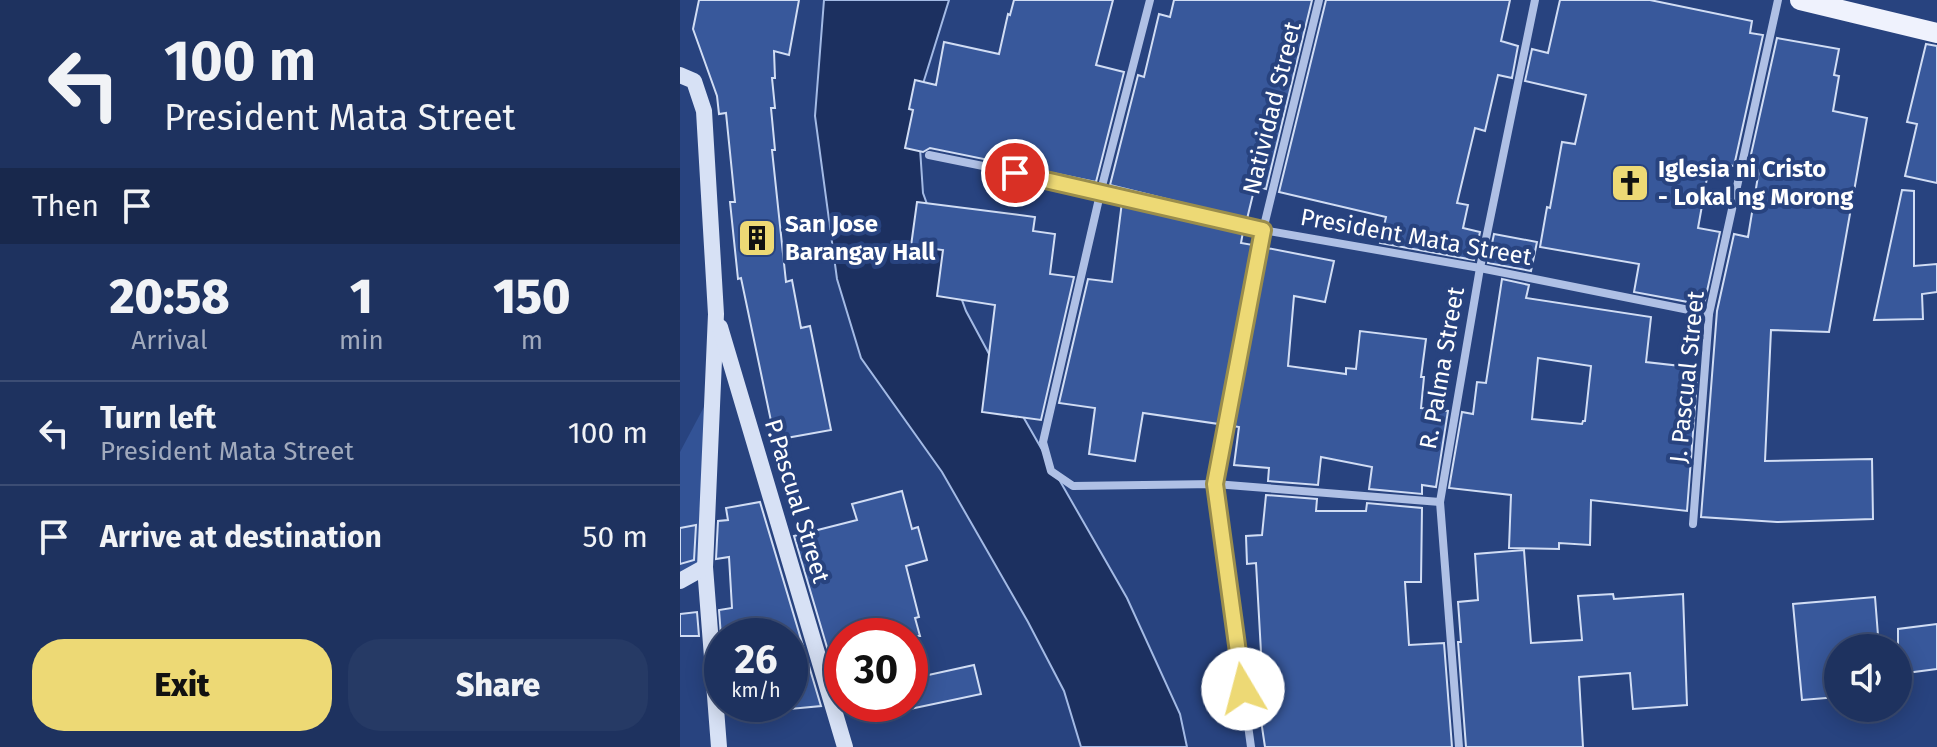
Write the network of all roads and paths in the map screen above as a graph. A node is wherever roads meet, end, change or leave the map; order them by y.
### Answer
1 (1150, 0) edge
2 (1319, 0) edge
3 (1535, 0) edge
4 (1778, 0) edge
5 (1800, 0) edge
6 (1937, 33) edge
7 (680, 75) edge
8 (929, 155) dead end
9 (1101, 190) junction
10 (1263, 230) junction
11 (1480, 268) junction
12 (716, 314) junction
13 (1709, 314) junction
14 (1215, 484) junction
15 (1440, 502) junction
16 (1693, 524) dead end
17 (705, 567) junction
18 (680, 581) edge
19 (719, 747) edge
20 (845, 747) edge
21 (1251, 747) edge
22 (1459, 747) edge

1 - 9 street
2 - 10 street, Natividad Street
3 - 11 street, R. Palma Street
4 - 13 street, J. Pascual Street
5 - 6 main road
7 - 12 street
8 - 9 street, President Mata Street
9 - 10 street, President Mata Street
9 - 14 street
10 - 11 street, President Mata Street
10 - 14 street, Natividad Street
11 - 13 street, President Mata Street
11 - 15 street, R. Palma Street
12 - 17 street
12 - 20 street, P.Pascual Street
13 - 16 street, J. Pascual Street
14 - 15 street
14 - 21 street, Natividad Street
15 - 22 street, R. Palma Street
17 - 18 street
17 - 19 street

